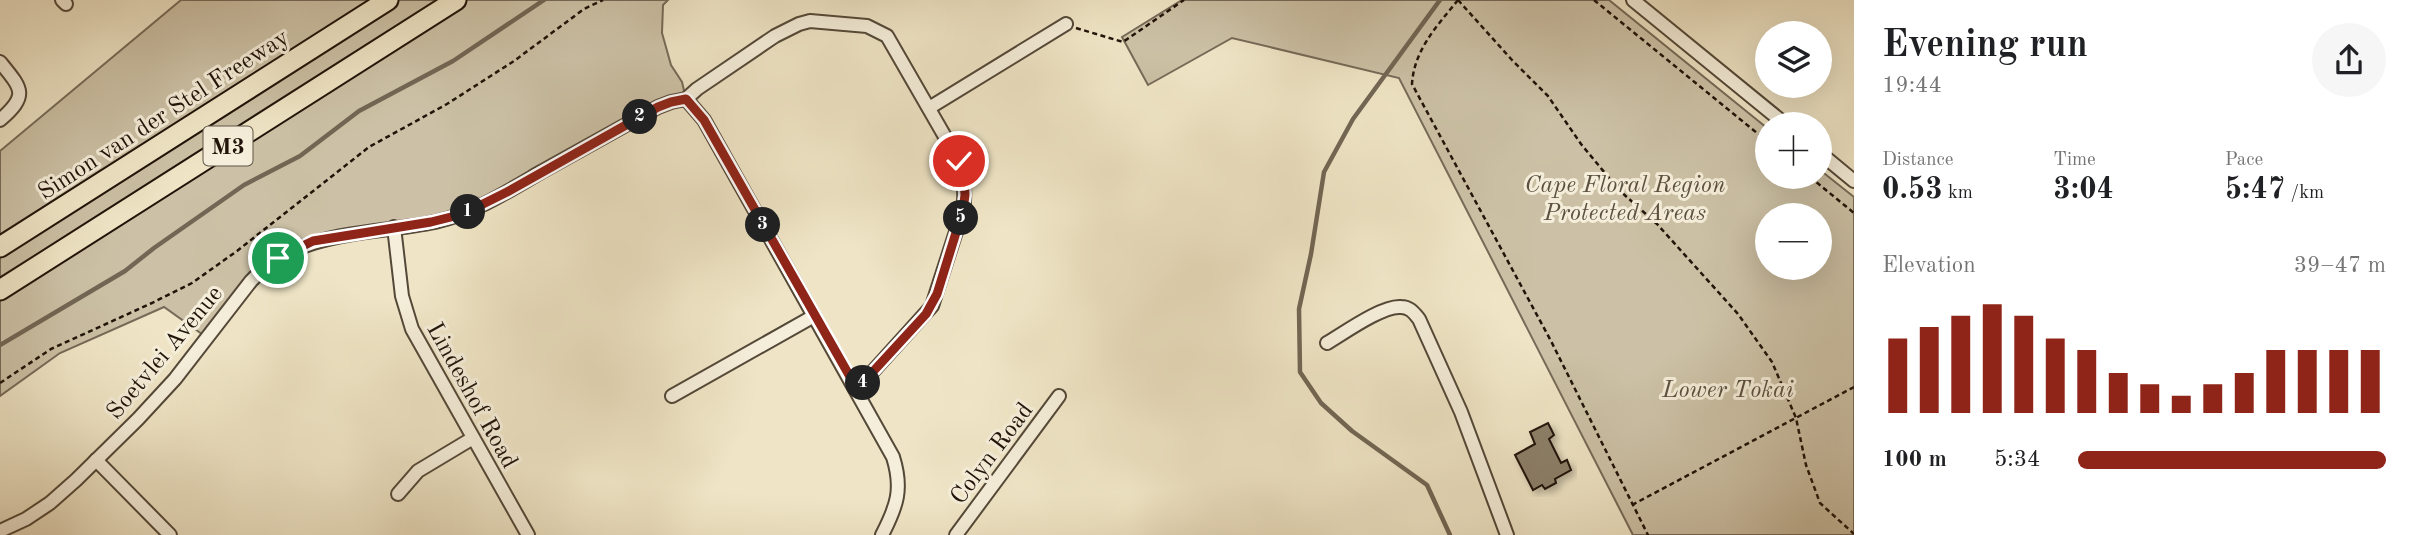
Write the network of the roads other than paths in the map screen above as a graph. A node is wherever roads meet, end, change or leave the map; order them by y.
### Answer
1 (388, 0) edge
2 (456, 0) edge
3 (1633, 0) edge
4 (1066, 24) road end
5 (0, 62) edge
6 (686, 99) junction
7 (929, 108) junction
8 (1770, 112) edge
9 (0, 120) edge
10 (1832, 163) edge
11 (1854, 181) edge
12 (394, 227) junction
13 (0, 247) edge
14 (0, 290) edge
15 (814, 316) junction
16 (1326, 343) dead end
17 (857, 389) junction
18 (672, 396) dead end
19 (1059, 396) dead end
20 (473, 438) junction
21 (96, 460) junction
22 (398, 494) dead end
23 (0, 531) edge
24 (170, 535) edge
25 (528, 535) edge
26 (881, 535) edge
27 (957, 535) edge
28 (1507, 535) edge

1 - 13 highway, Simon van der Stel Freeway / M3
2 - 14 highway, M3
3 - 8 street
4 - 7 street
5 - 9 street
6 - 7 street, Soetvlei Avenue
6 - 12 street, Soetvlei Avenue
6 - 15 street
7 - 17 street, Soetvlei Avenue
10 - 11 street
12 - 20 street, Lindeshof Road
12 - 21 street, Soetvlei Avenue
15 - 17 street
15 - 18 street
16 - 28 street
17 - 26 street
19 - 27 street, Colyn Road
20 - 22 street
20 - 25 street, Lindeshof Road
21 - 23 street, Soetvlei Avenue
21 - 24 street

